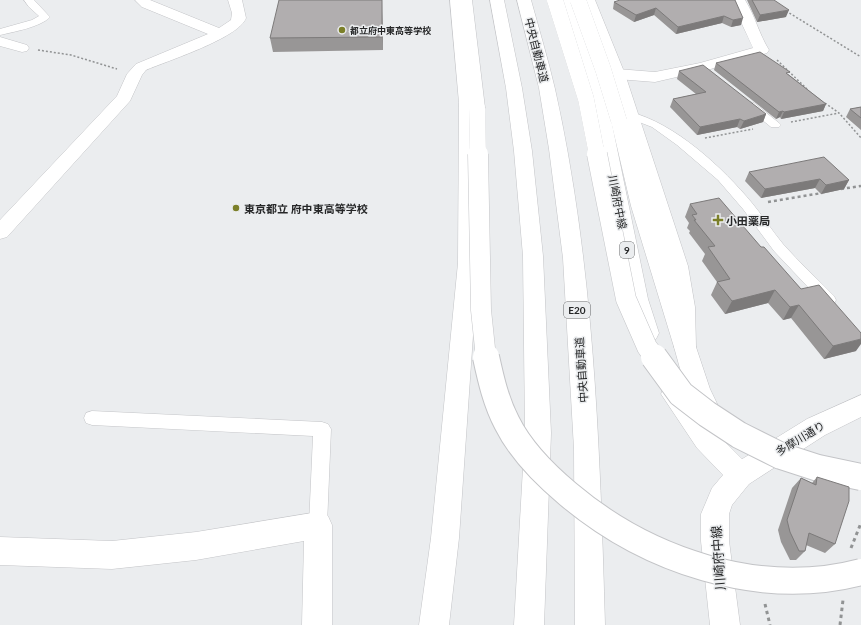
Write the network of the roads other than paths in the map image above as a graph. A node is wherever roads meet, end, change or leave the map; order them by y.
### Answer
1 (29, 0) edge
2 (142, 0) edge
3 (235, 0) edge
4 (457, 0) edge
5 (465, 0) edge
6 (497, 0) edge
7 (524, 0) edge
8 (555, 0) edge
9 (568, 0) edge
10 (588, 0) edge
11 (738, 0) edge
12 (576, 9) edge
13 (596, 18) junction
14 (0, 32) edge
15 (220, 34) junction
16 (0, 41) edge
17 (22, 48) road end
18 (702, 67) junction
19 (617, 74) junction
20 (714, 77) edge
21 (739, 96) edge
22 (625, 118) junction
23 (776, 125) dead end
24 (0, 231) edge
25 (839, 311) edge
26 (861, 405) edge
27 (92, 418) dead end
28 (740, 474) junction
29 (861, 477) edge
30 (318, 524) junction
31 (0, 551) edge
32 (861, 572) edge
33 (317, 625) edge
34 (434, 625) edge
35 (529, 625) edge
36 (590, 625) edge
37 (725, 625) edge

1 - 14 lane
2 - 15 main road
3 - 15 main road
4 - 34 main road
5 - 32 main road, bridge
6 - 35 main road
7 - 36 main road, 中央自動車道 / E20
8 - 29 main road, bridge
9 - 12 main road, 川崎府中線 / 9
10 - 13 main road
11 - 18 main road
12 - 13 main road
12 - 22 main road, bridge
12 - 28 main road, 川崎府中線 / 9
13 - 19 main road
15 - 24 main road
16 - 17 main road
18 - 19 main road
18 - 20 lane
19 - 22 main road
21 - 23 lane
22 - 25 lane
22 - 28 main road
26 - 28 main road, 多摩川通り
27 - 30 lane
28 - 37 main road, 川崎府中線
30 - 31 main road
30 - 33 main road

